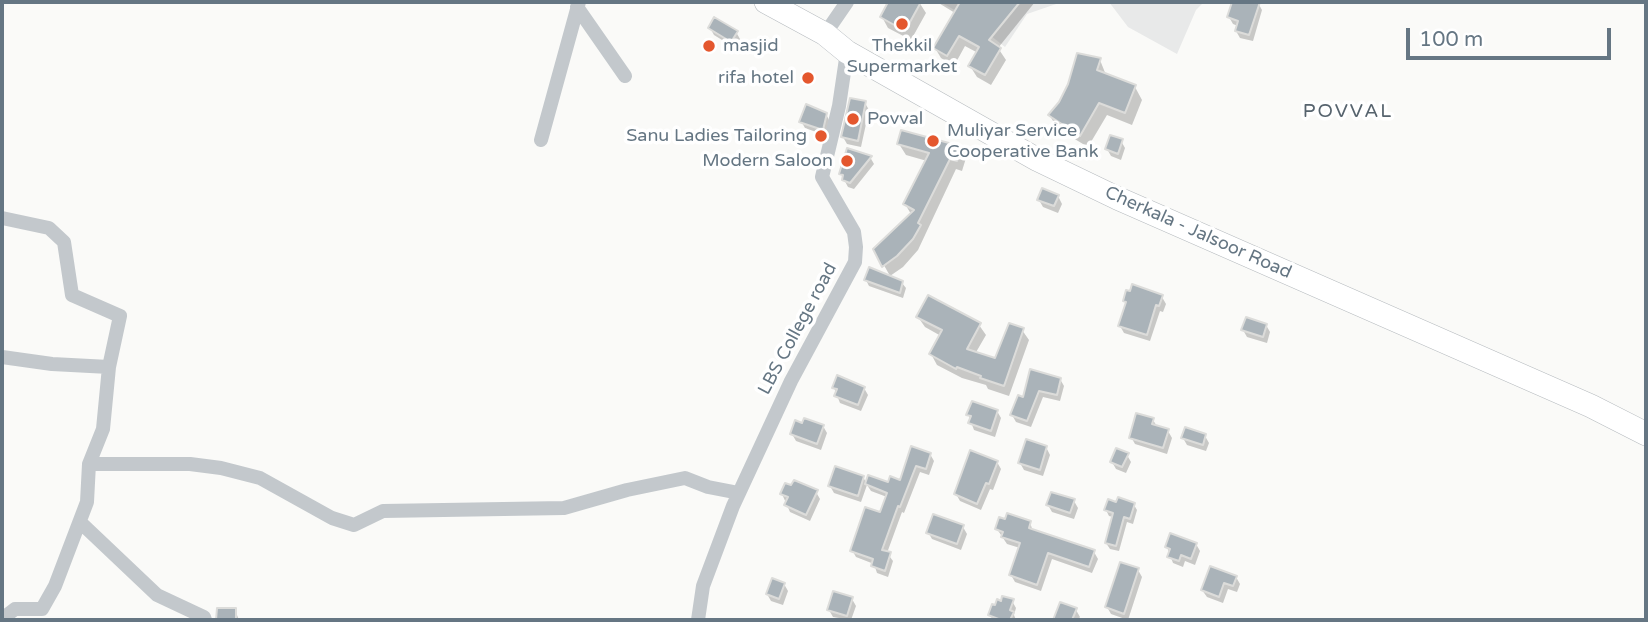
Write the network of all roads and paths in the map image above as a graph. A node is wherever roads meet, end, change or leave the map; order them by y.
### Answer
1 (766, 2) edge
2 (846, 2) edge
3 (578, 5) edge
4 (825, 34) junction
5 (847, 52) junction
6 (625, 76) dead end
7 (541, 141) dead end
8 (2, 219) edge
9 (2, 357) edge
10 (109, 367) junction
11 (1646, 434) edge
12 (89, 464) junction
13 (739, 493) junction
14 (80, 522) junction
15 (2, 619) edge
16 (205, 620) edge
17 (698, 620) edge

1 - 4 main road, Cherkala - Jalsoor Road
2 - 4 street
3 - 6 street
3 - 7 street
4 - 5 main road, Cherkala - Jalsoor Road
5 - 11 main road, Cherkala - Jalsoor Road
5 - 13 street, LBS College road
8 - 10 street
9 - 10 street
10 - 12 street
12 - 13 street
12 - 14 street
13 - 17 street, LBS College road
14 - 15 street
14 - 16 street

